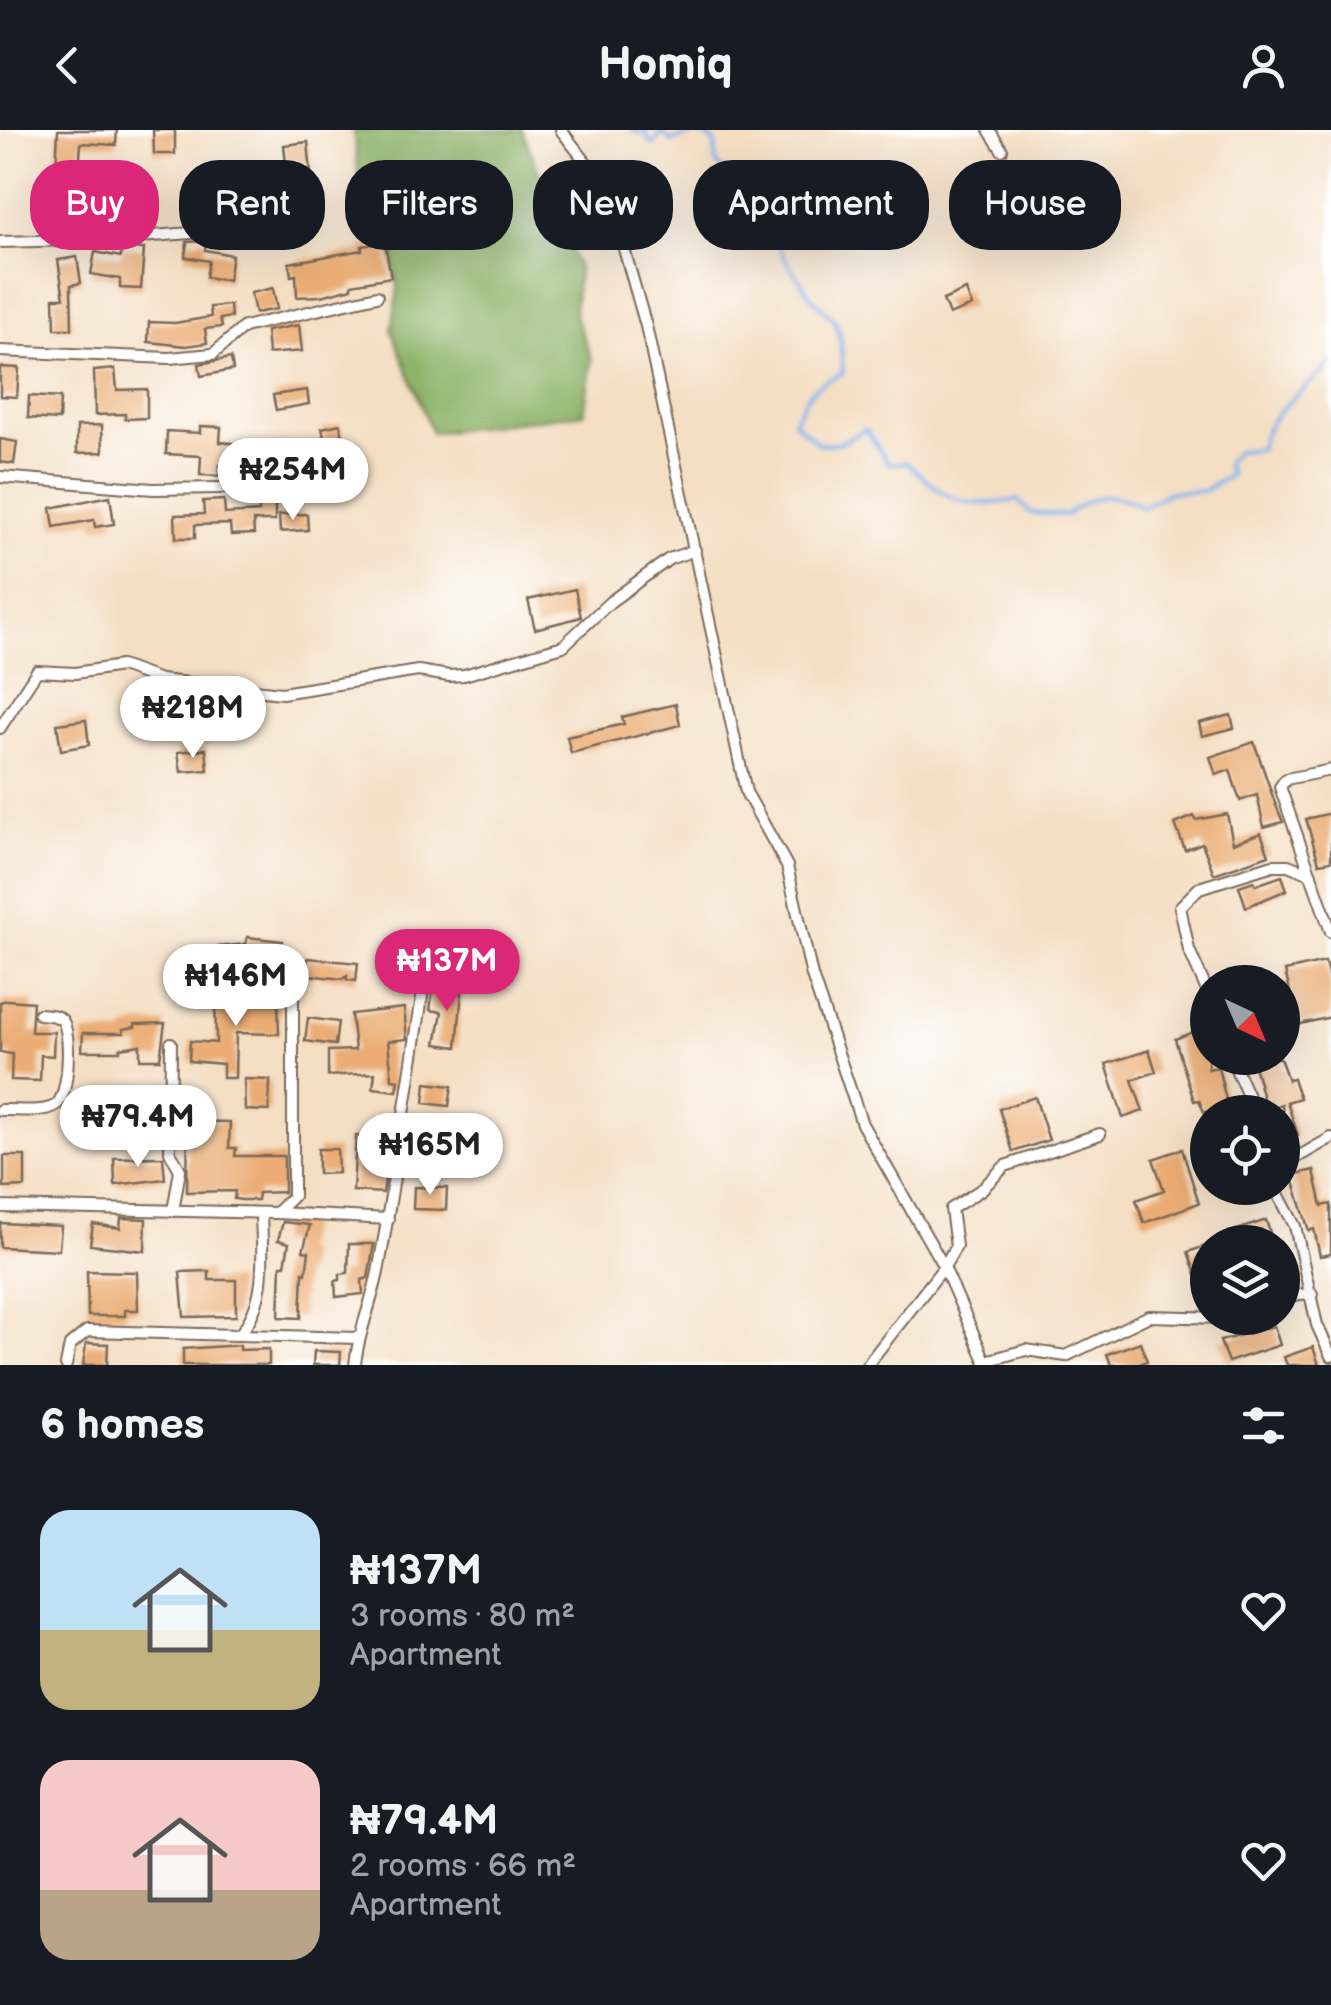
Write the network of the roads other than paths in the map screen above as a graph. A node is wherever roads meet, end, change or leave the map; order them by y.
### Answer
1 (561, 130) edge
2 (989, 130) edge
3 (1002, 150) dead end
4 (179, 234) edge
5 (0, 242) edge
6 (377, 296) dead end
7 (0, 351) edge
8 (0, 477) edge
9 (222, 488) dead end
10 (696, 550) junction
11 (0, 728) edge
12 (1331, 770) edge
13 (1311, 874) junction
14 (1330, 918) edge
15 (1331, 932) edge
16 (1196, 965) edge
17 (293, 972) dead end
18 (422, 997) dead end
19 (39, 1014) dead end
20 (172, 1043) dead end
21 (0, 1110) edge
22 (1100, 1134) dead end
23 (1331, 1138) edge
24 (1300, 1156) edge
25 (1284, 1205) edge
26 (0, 1207) edge
27 (172, 1210) junction
28 (261, 1212) junction
29 (276, 1213) junction
30 (388, 1219) junction
31 (944, 1267) junction
32 (1312, 1294) junction
33 (1300, 1295) edge
34 (1190, 1317) edge
35 (239, 1335) junction
36 (358, 1338) junction
37 (1331, 1356) edge
38 (987, 1363) edge
39 (66, 1365) edge
40 (355, 1365) edge
41 (867, 1365) edge

1 - 10 street
2 - 3 street
4 - 5 street
6 - 7 street
8 - 9 street
10 - 11 street
10 - 31 street
12 - 13 street
13 - 14 street
13 - 16 street
14 - 15 street
17 - 29 street
18 - 30 street
19 - 21 street
20 - 27 street
22 - 31 street
23 - 24 street
25 - 32 street
26 - 27 street
27 - 28 street
28 - 29 street
28 - 35 street
29 - 30 street
30 - 36 street
31 - 38 street
31 - 41 street
32 - 33 street
32 - 37 street
34 - 38 street
35 - 36 street
35 - 39 street
36 - 40 street

